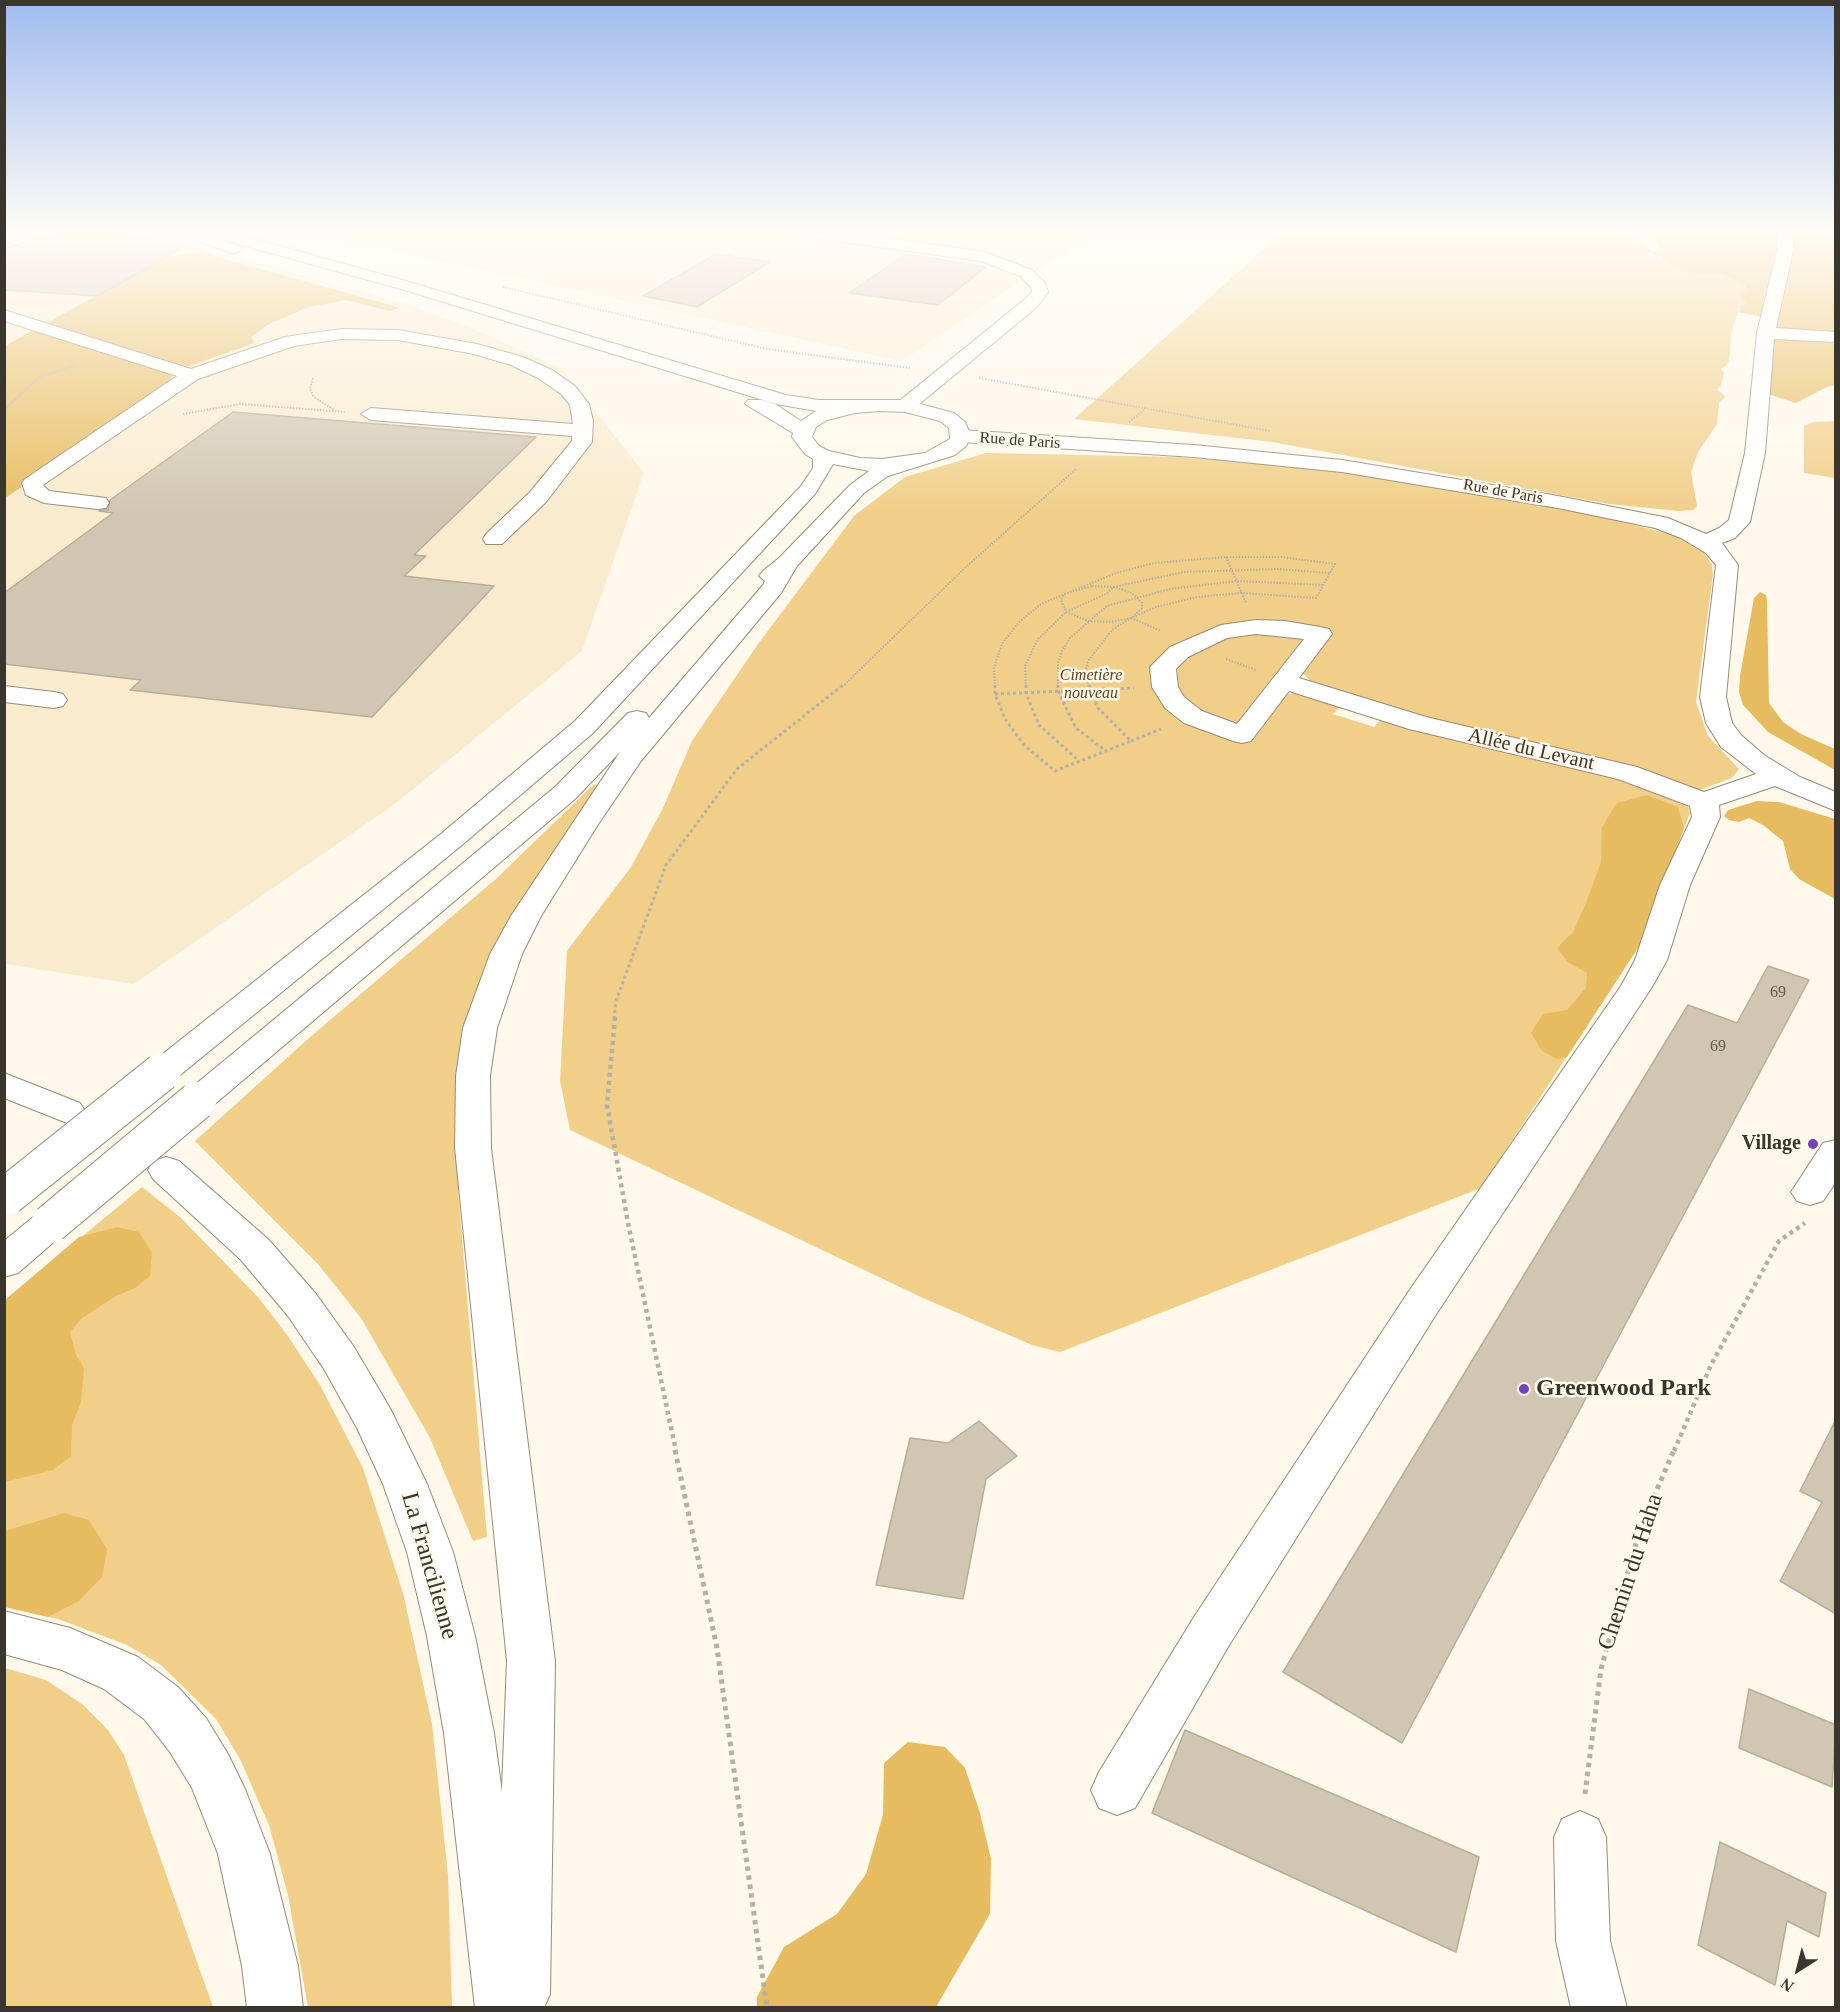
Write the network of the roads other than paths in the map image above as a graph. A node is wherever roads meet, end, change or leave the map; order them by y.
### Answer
1 (41, 327) edge
2 (500, 327) edge
3 (542, 327) edge
4 (1003, 327) edge
5 (1767, 327) edge
6 (1766, 333) junction
7 (1836, 337) edge
8 (191, 375) junction
9 (905, 406) junction
10 (855, 407) junction
11 (371, 414) road end
12 (583, 431) junction
13 (803, 431) junction
14 (961, 436) junction
15 (823, 456) junction
16 (903, 464) junction
17 (98, 503) dead end
18 (494, 539) dead end
19 (1706, 542) junction
20 (787, 563) junction
21 (1284, 681) junction
22 (4, 694) edge
23 (54, 700) dead end
24 (1777, 776) junction
25 (1704, 801) junction
26 (1836, 803) edge
27 (4, 1084) edge
28 (66, 1111) dead end
29 (1834, 1157) edge
30 (166, 1170) dead end
31 (1810, 1192) road end
32 (6, 1197) edge
33 (4, 1263) edge
34 (4, 1632) edge
35 (1117, 1790) dead end
36 (1580, 1837) road end
37 (275, 2007) edge
38 (503, 2007) edge
39 (522, 2007) edge
40 (1599, 2007) edge

1 - 8 main road
2 - 13 main road
3 - 10 main road
4 - 9 main road
5 - 6 main road
6 - 7 main road
6 - 19 main road
8 - 12 main road
8 - 17 main road
9 - 10 main road
9 - 14 main road
10 - 13 main road
11 - 12 main road
12 - 18 main road
13 - 15 main road
14 - 16 main road
14 - 19 main road, Rue de Paris
15 - 16 main road
15 - 32 main road, bridge
16 - 20 main road
19 - 24 main road, Rue de Paris
20 - 33 main road, bridge
20 - 39 main road
21 - 21 main road
21 - 25 main road, Allée du Levant
22 - 23 main road
24 - 25 main road
24 - 26 main road, Rue de Paris
25 - 35 main road
27 - 28 main road
29 - 31 main road
30 - 38 main road, La Francilienne
34 - 37 main road
36 - 40 main road

